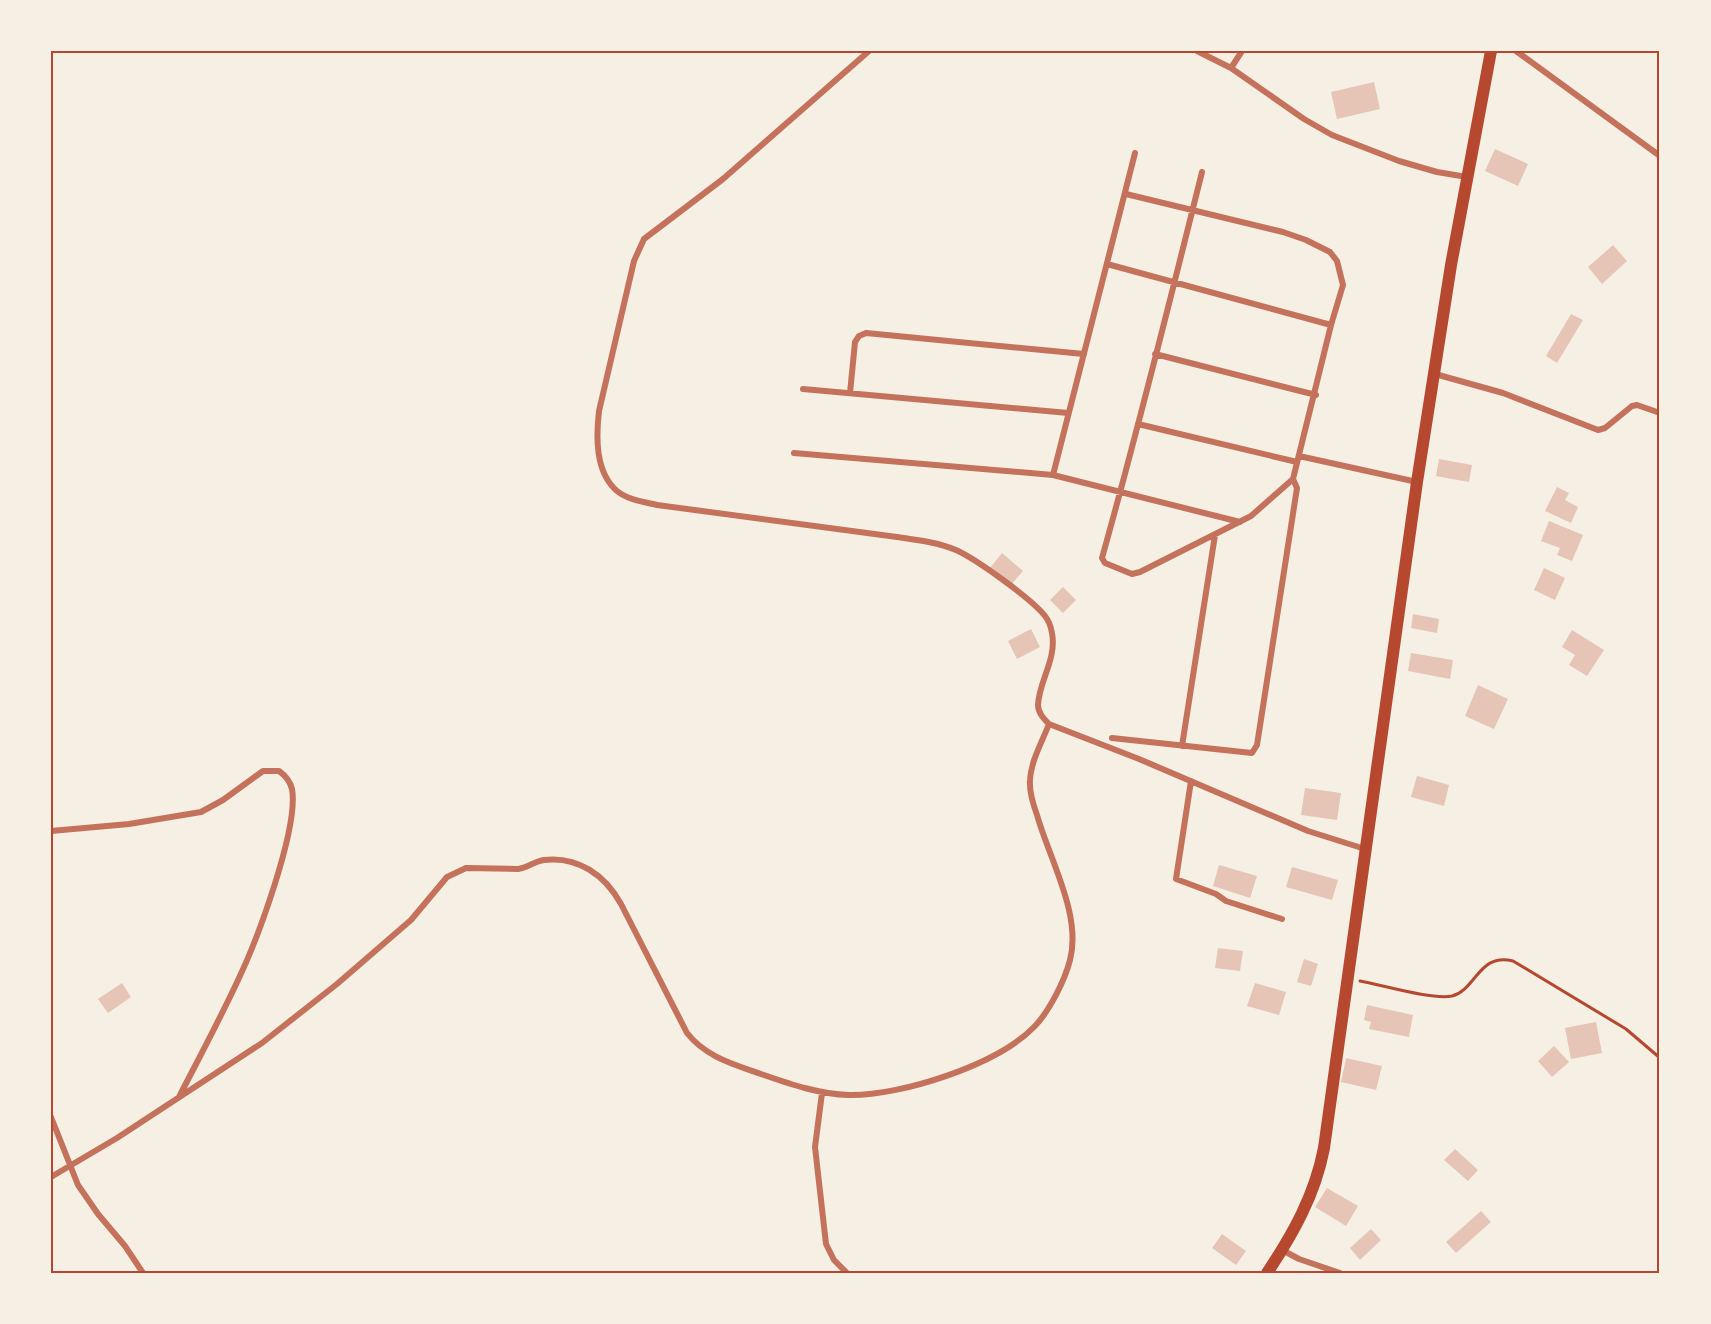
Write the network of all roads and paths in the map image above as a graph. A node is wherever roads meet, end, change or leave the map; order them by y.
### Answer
1 (869, 51) edge
2 (1197, 51) edge
3 (1242, 51) edge
4 (1491, 51) edge
5 (1516, 51) edge
6 (1231, 68) junction
7 (1135, 153) dead end
8 (1660, 156) edge
9 (1202, 172) dead end
10 (1467, 177) junction
11 (1126, 194) junction
12 (1193, 209) junction
13 (1107, 264) junction
14 (1174, 282) junction
15 (1331, 325) junction
16 (1084, 354) junction
17 (1155, 354) junction
18 (1435, 374) junction
19 (803, 389) dead end
20 (850, 393) junction
21 (1316, 395) junction
22 (1660, 412) edge
23 (1068, 413) junction
24 (1138, 423) junction
25 (794, 453) dead end
26 (1298, 459) junction
27 (1053, 475) junction
28 (1293, 479) junction
29 (1417, 482) junction
30 (1121, 492) junction
31 (1240, 522) junction
32 (1215, 535) junction
33 (1049, 724) junction
34 (1112, 738) dead end
35 (1182, 746) junction
36 (1191, 782) junction
37 (51, 831) edge
38 (1365, 849) junction
39 (1282, 919) dead end
40 (1346, 978) junction
41 (1660, 1058) edge
42 (822, 1093) junction
43 (178, 1099) junction
44 (51, 1117) edge
45 (70, 1168) junction
46 (51, 1177) edge
47 (1282, 1250) junction
48 (143, 1273) edge
49 (847, 1273) edge
50 (1267, 1273) edge
51 (1340, 1273) edge

1 - 33 street
2 - 6 street
3 - 6 street
4 - 10 main road
5 - 8 street
6 - 10 street
7 - 11 street
9 - 12 street
10 - 18 main road
11 - 12 street
11 - 13 street
12 - 14 street
12 - 15 street
13 - 14 street
13 - 16 street
14 - 15 street
14 - 17 street
15 - 21 street
16 - 20 street
16 - 23 street
17 - 21 street
17 - 24 street
18 - 22 street
18 - 29 main road
19 - 20 street
20 - 23 street
21 - 26 street
23 - 27 street
24 - 26 street
24 - 30 street
25 - 27 street
26 - 28 street
26 - 29 street
27 - 30 street
28 - 31 street
28 - 35 street
29 - 38 main road
30 - 31 street
30 - 32 street
31 - 32 street
32 - 35 street
33 - 36 street
33 - 42 street
34 - 35 street
36 - 38 street
36 - 39 street
37 - 43 street
38 - 40 main road
40 - 41 path
40 - 47 main road
42 - 43 street
42 - 49 street
43 - 45 street
44 - 45 street
45 - 46 street
45 - 48 street
47 - 50 main road
47 - 51 street

